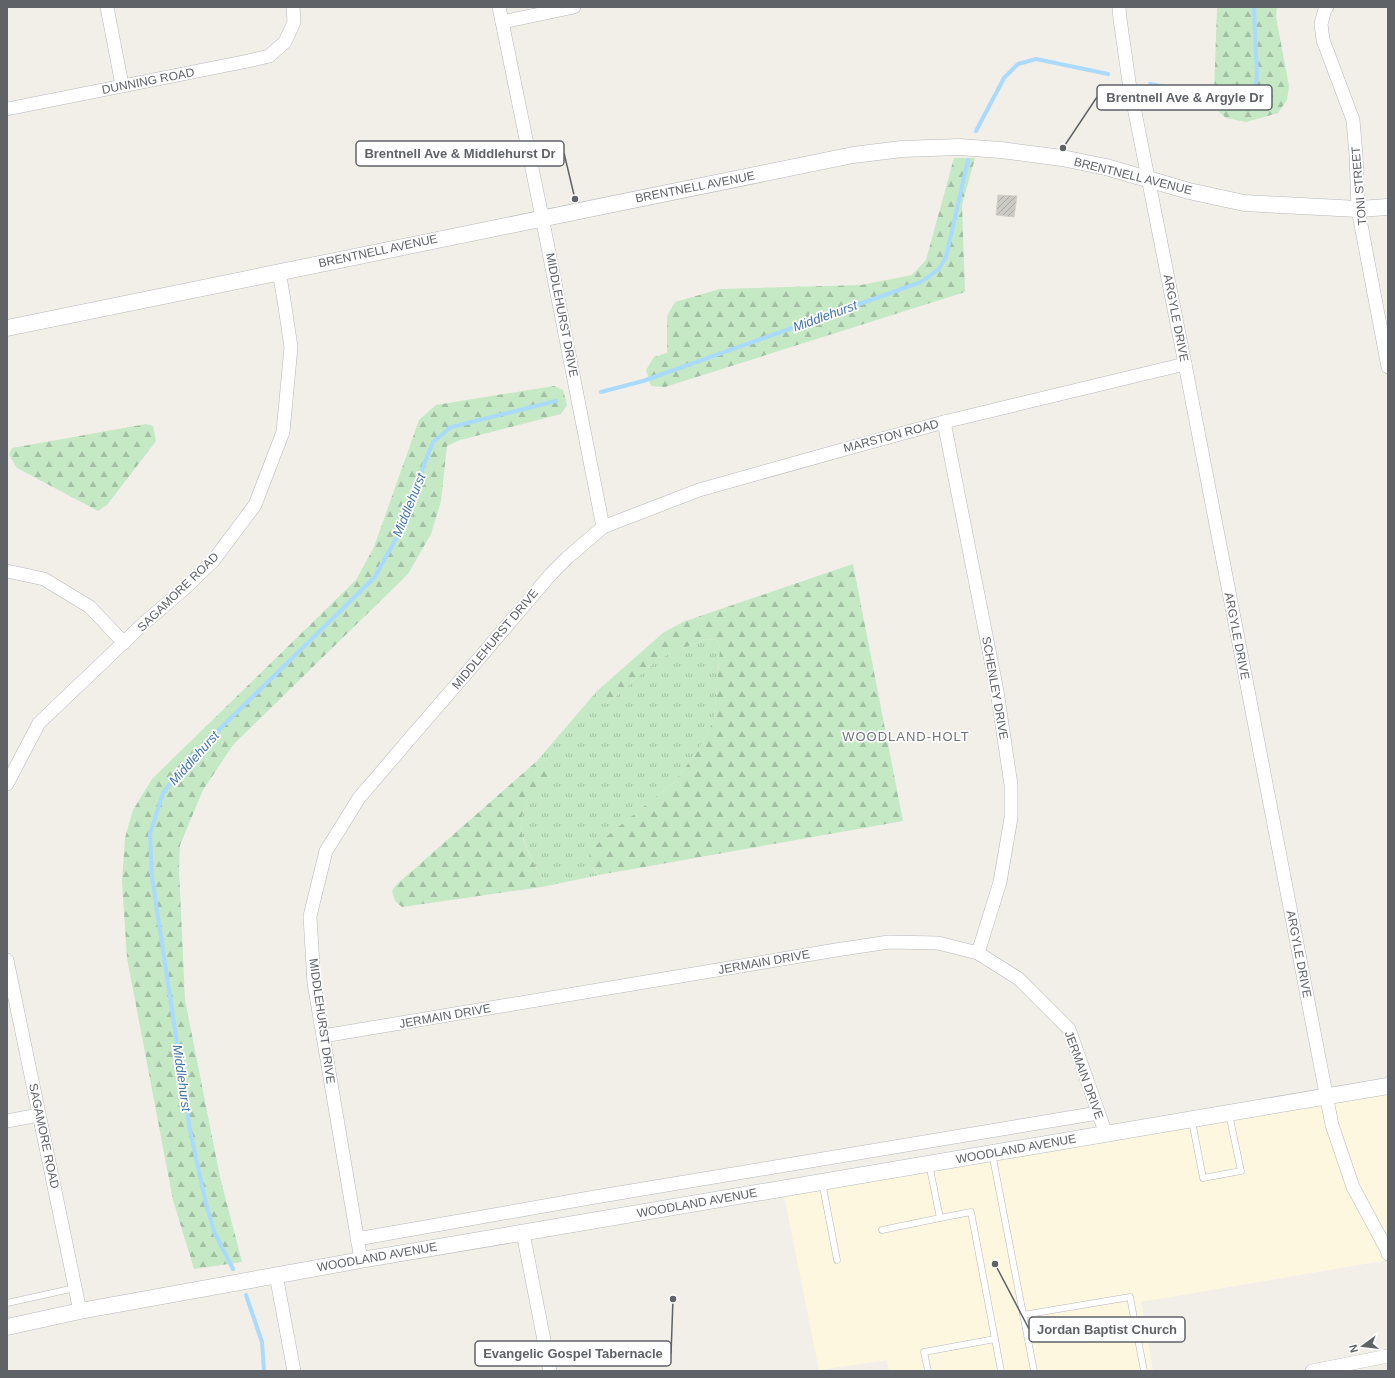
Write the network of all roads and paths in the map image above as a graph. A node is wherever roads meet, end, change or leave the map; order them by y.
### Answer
1 (107, 7) edge
2 (293, 7) edge
3 (499, 7) edge
4 (574, 7) edge
5 (1119, 7) edge
6 (1326, 8) edge
7 (502, 22) junction
8 (122, 85) junction
9 (7, 109) edge
10 (1149, 180) junction
11 (1388, 207) edge
12 (1358, 209) junction
13 (542, 217) junction
14 (279, 272) junction
15 (7, 328) edge
16 (1185, 364) junction
17 (1388, 367) edge
18 (944, 422) junction
19 (603, 526) junction
20 (7, 571) edge
21 (124, 643) junction
22 (7, 784) edge
23 (978, 953) junction
24 (7, 960) edge
25 (323, 1036) junction
26 (1388, 1086) edge
27 (1327, 1096) junction
28 (1098, 1113) junction
29 (1229, 1113) junction
30 (39, 1115) junction
31 (1191, 1119) junction
32 (7, 1122) edge
33 (1106, 1134) junction
34 (992, 1153) junction
35 (929, 1164) junction
36 (822, 1182) junction
37 (940, 1218) junction
38 (882, 1230) dead end
39 (523, 1233) junction
40 (357, 1239) junction
41 (1388, 1254) edge
42 (361, 1260) junction
43 (837, 1260) dead end
44 (276, 1275) junction
45 (75, 1288) junction
46 (7, 1303) edge
47 (80, 1311) junction
48 (1022, 1314) junction
49 (7, 1327) edge
50 (995, 1339) junction
51 (1388, 1356) edge
52 (294, 1371) edge
53 (550, 1371) edge
54 (928, 1371) edge
55 (1001, 1371) edge
56 (1034, 1371) edge
57 (1144, 1371) edge
58 (1312, 1371) edge

1 - 8 street
2 - 8 street, DUNNING ROAD
3 - 7 street, MIDDLEHURST DRIVE
4 - 7 street
5 - 10 street, ARGYLE DRIVE
6 - 12 street, TONI STREET
7 - 13 street, MIDDLEHURST DRIVE
8 - 9 street, DUNNING ROAD
10 - 12 street, BRENTNELL AVENUE
10 - 13 street, BRENTNELL AVENUE
10 - 16 street, ARGYLE DRIVE
11 - 12 street, BRENTNELL AVENUE
12 - 17 street, TONI STREET
13 - 14 street, BRENTNELL AVENUE
13 - 19 street, MIDDLEHURST DRIVE
14 - 15 street, BRENTNELL AVENUE
14 - 21 street, SAGAMORE ROAD
16 - 18 street, MARSTON ROAD
16 - 27 street, ARGYLE DRIVE
18 - 19 street, MARSTON ROAD
18 - 23 street, SCHENLEY DRIVE
19 - 25 street, MIDDLEHURST DRIVE
20 - 21 street
21 - 22 street, SAGAMORE ROAD
23 - 25 street, JERMAIN DRIVE
23 - 28 street, JERMAIN DRIVE
24 - 30 street, SAGAMORE ROAD
25 - 40 street, MIDDLEHURST DRIVE
26 - 27 street, WOODLAND AVENUE
27 - 29 street, WOODLAND AVENUE
27 - 41 street, ARGYLE DRIVE
28 - 33 street, JERMAIN DRIVE
28 - 40 street
29 - 31 street, WOODLAND AVENUE
29 - 31 lane
30 - 32 street
30 - 45 street, SAGAMORE ROAD
31 - 33 street, WOODLAND AVENUE
33 - 34 street, WOODLAND AVENUE
34 - 35 street, WOODLAND AVENUE
34 - 48 lane
35 - 36 street, WOODLAND AVENUE
35 - 37 lane
36 - 39 street, WOODLAND AVENUE
36 - 43 lane
37 - 38 lane
37 - 50 lane
39 - 42 street, WOODLAND AVENUE
39 - 53 street
40 - 42 street, MIDDLEHURST DRIVE
42 - 44 street, WOODLAND AVENUE
44 - 47 street, WOODLAND AVENUE
44 - 52 street
45 - 46 lane
45 - 47 street, SAGAMORE ROAD
47 - 49 street, WOODLAND AVENUE
48 - 56 lane
48 - 57 lane
50 - 54 lane
50 - 55 lane
51 - 58 street

